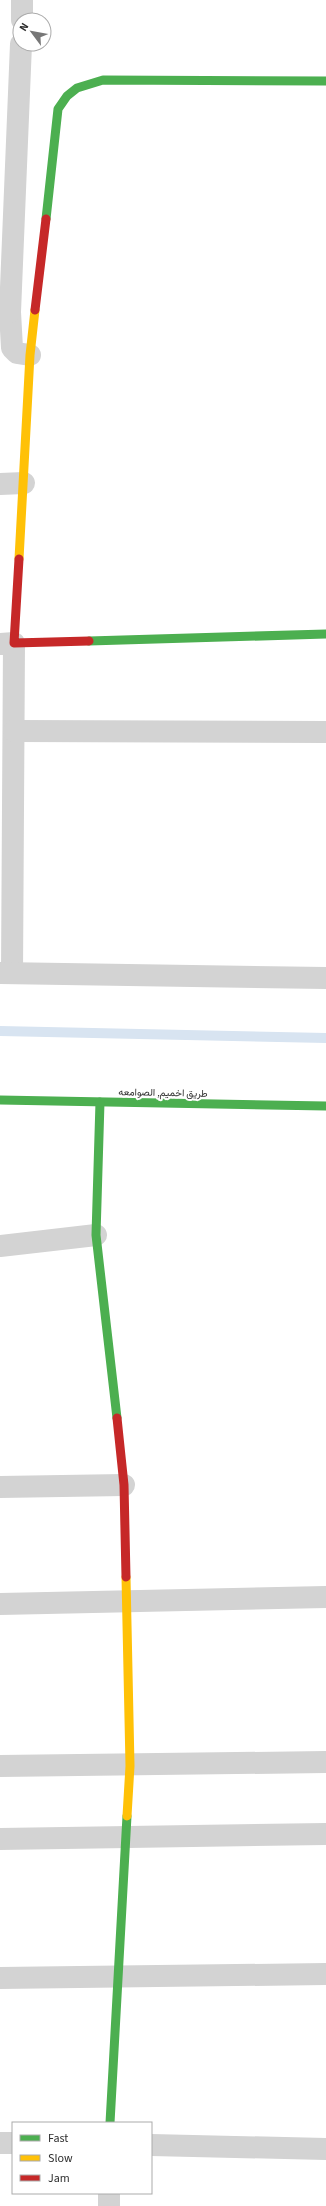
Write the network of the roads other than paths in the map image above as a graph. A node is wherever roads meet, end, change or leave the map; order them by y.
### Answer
1 (22, 0) edge
2 (22, 12) edge
3 (20, 52) edge
4 (326, 81) edge
5 (7, 167) edge
6 (5, 311) edge
7 (30, 355) junction
8 (0, 484) edge
9 (24, 484) junction
10 (326, 634) edge
11 (7, 644) edge
12 (14, 731) junction
13 (326, 732) edge
14 (6, 973) edge
15 (326, 978) edge
16 (0, 1100) edge
17 (100, 1102) junction
18 (326, 1106) edge
19 (96, 1235) junction
20 (0, 1246) edge
21 (124, 1486) junction
22 (0, 1487) edge
23 (326, 1597) edge
24 (127, 1601) junction
25 (0, 1604) edge
26 (326, 1762) edge
27 (0, 1766) edge
28 (130, 1766) junction
29 (326, 1834) edge
30 (126, 1838) junction
31 (0, 1839) edge
32 (326, 1974) edge
33 (119, 1975) junction
34 (0, 1978) edge
35 (110, 2122) edge
36 (0, 2143) edge
37 (12, 2143) edge
38 (152, 2145) edge
39 (326, 2149) edge
40 (109, 2194) edge
41 (109, 2206) edge

1 - 2 street
3 - 5 street
4 - 7 street
5 - 6 street
6 - 7 street
7 - 9 street
8 - 9 street
9 - 11 street
10 - 11 street
11 - 12 street
12 - 13 street
12 - 14 street
14 - 15 street
16 - 17 street, طريق اخميم, الصوامعه
17 - 18 street, طريق اخميم, الصوامعه
17 - 19 street
19 - 20 street
19 - 21 street
21 - 22 street
21 - 24 street
23 - 24 street
24 - 25 street
24 - 28 street
26 - 28 street
27 - 28 street
28 - 30 street
29 - 30 street
30 - 31 street
30 - 33 street
32 - 33 street
33 - 34 street
33 - 35 street
36 - 37 street
38 - 39 street
40 - 41 street

